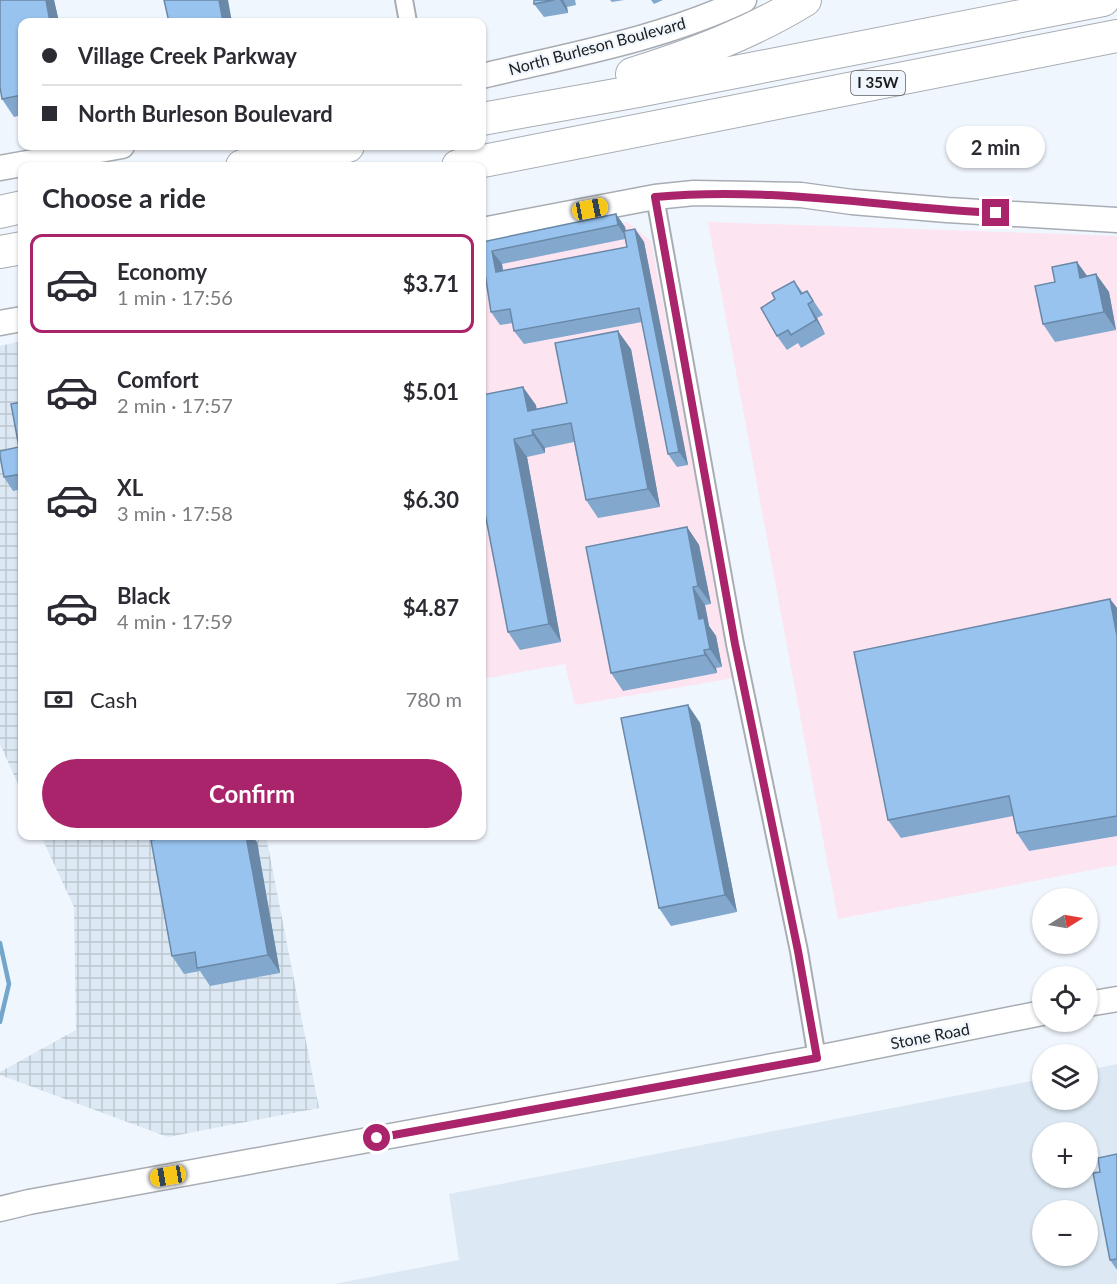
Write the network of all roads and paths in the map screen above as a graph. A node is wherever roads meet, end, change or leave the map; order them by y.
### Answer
1 (404, 0) edge
2 (744, 0) edge
3 (805, 0) edge
4 (1103, 0) edge
5 (407, 18) edge
6 (1117, 36) edge
7 (486, 75) edge
8 (489, 117) edge
9 (100, 150) edge
10 (327, 150) edge
11 (33, 162) edge
12 (263, 162) edge
13 (478, 162) edge
14 (18, 165) edge
15 (0, 168) edge
16 (655, 197) junction
17 (1117, 220) edge
18 (486, 229) edge
19 (18, 320) edge
20 (0, 323) edge
21 (1117, 999) edge
22 (1098, 1002) edge
23 (1032, 1015) edge
24 (817, 1058) junction
25 (0, 1209) edge

1 - 5 street
2 - 7 street, North Burleson Boulevard
3 - 8 highway
4 - 8 highway, I 35W
6 - 13 highway, I 35W
9 - 11 street
10 - 12 highway
14 - 15 street
16 - 17 street
16 - 18 street
16 - 24 street
19 - 20 street
21 - 22 street
23 - 24 street, Stone Road
24 - 25 street, Stone Road

